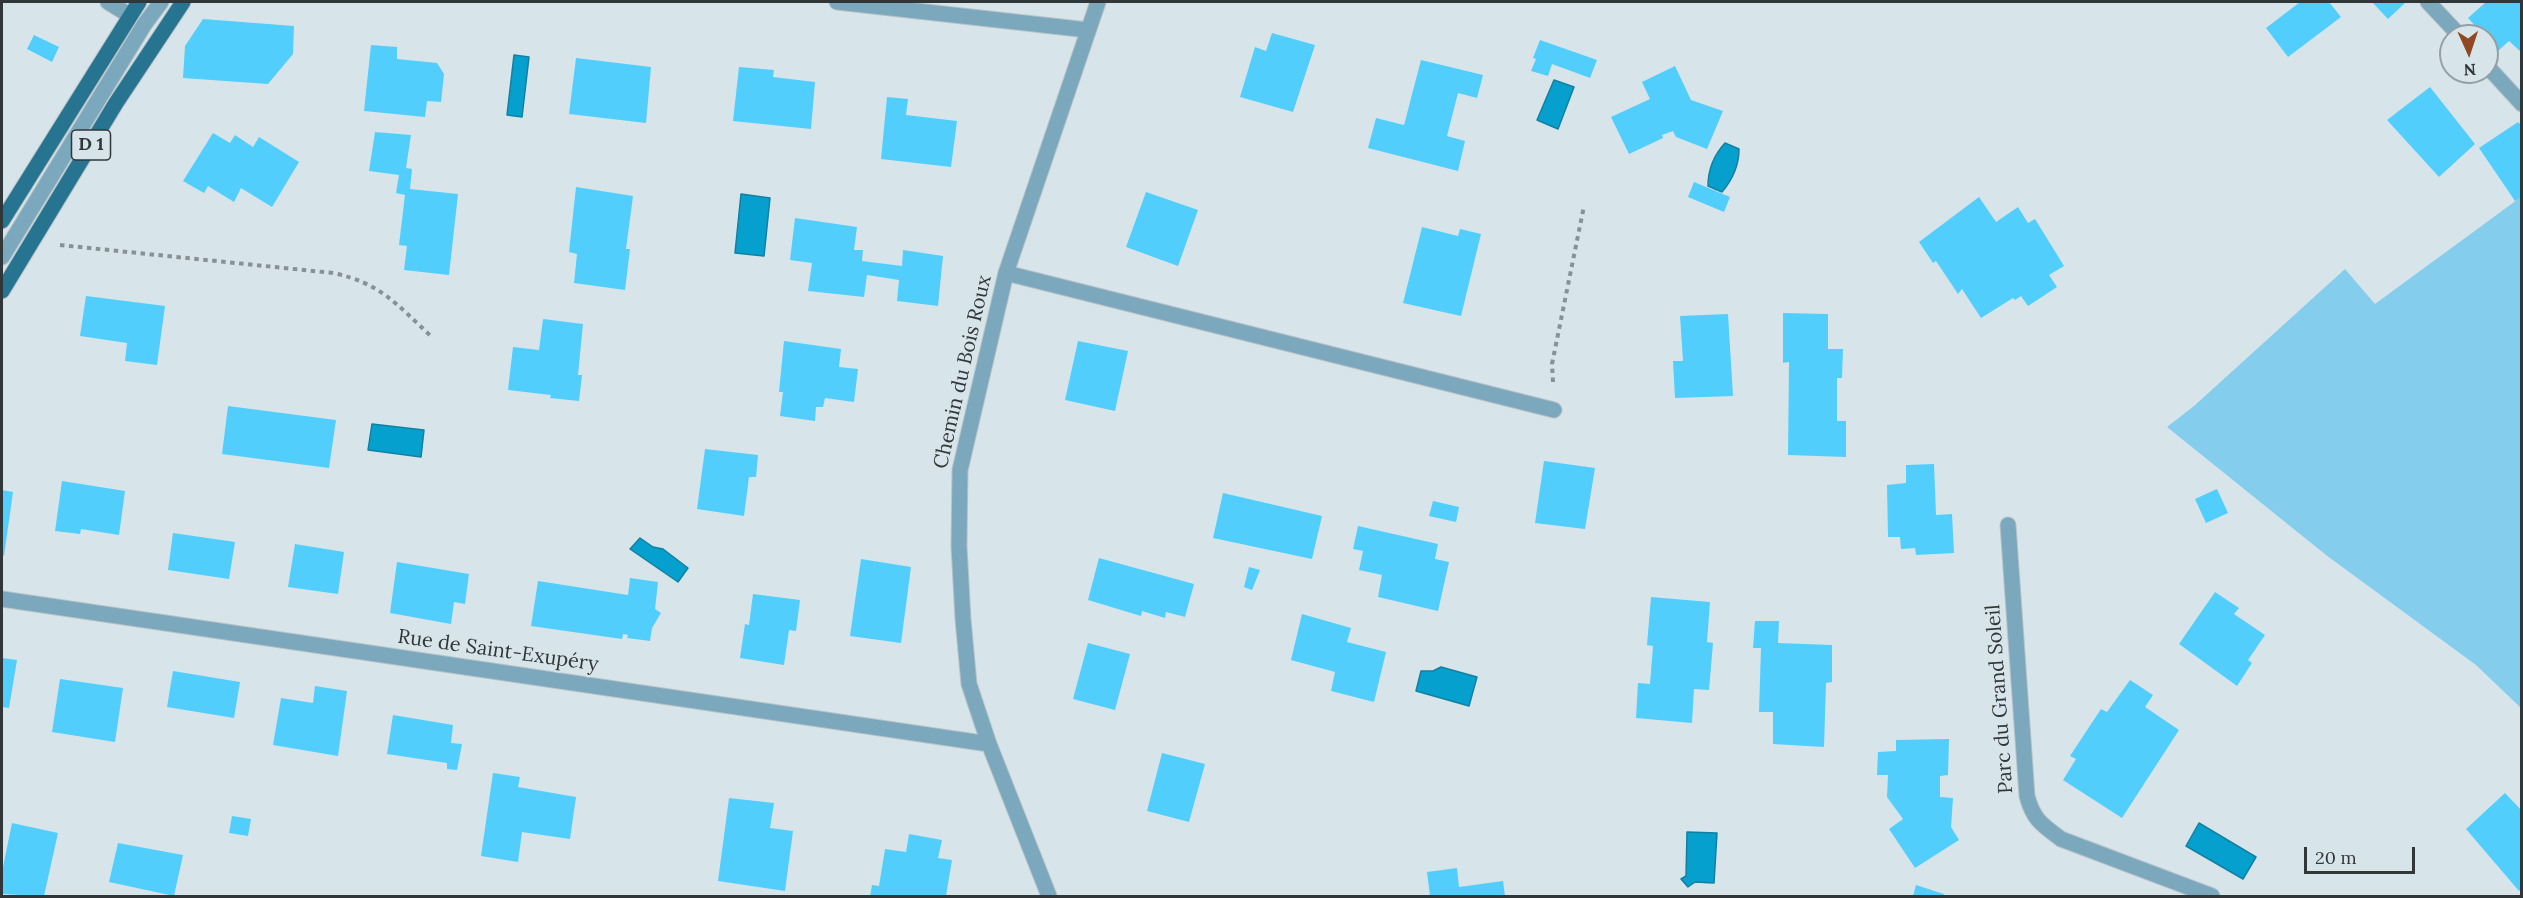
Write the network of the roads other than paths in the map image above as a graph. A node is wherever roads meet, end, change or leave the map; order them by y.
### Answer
1 (108, 2) edge
2 (139, 2) edge
3 (161, 2) edge
4 (183, 2) edge
5 (837, 2) edge
6 (1098, 2) edge
7 (2428, 2) edge
8 (129, 15) junction
9 (2449, 24) edge
10 (1088, 30) junction
11 (2499, 79) edge
12 (2522, 104) edge
13 (2, 221) edge
14 (2, 257) edge
15 (1006, 273) junction
16 (2, 291) edge
17 (1554, 410) road end
18 (2008, 525) dead end
19 (2, 599) edge
20 (989, 744) junction
21 (1049, 897) edge
22 (2212, 897) edge

1 - 8 street
2 - 8 main road, D 1
3 - 14 street
4 - 16 main road, D 1
5 - 10 street
6 - 10 street, Chemin du Bois Roux
7 - 9 street
8 - 13 main road, D 1
10 - 15 street, Chemin du Bois Roux
11 - 12 street
15 - 17 street
15 - 20 street, Chemin du Bois Roux
18 - 22 street, Parc du Grand Soleil
19 - 20 street, Rue de Saint-Exupéry
20 - 21 street, Chemin du Bois Roux

